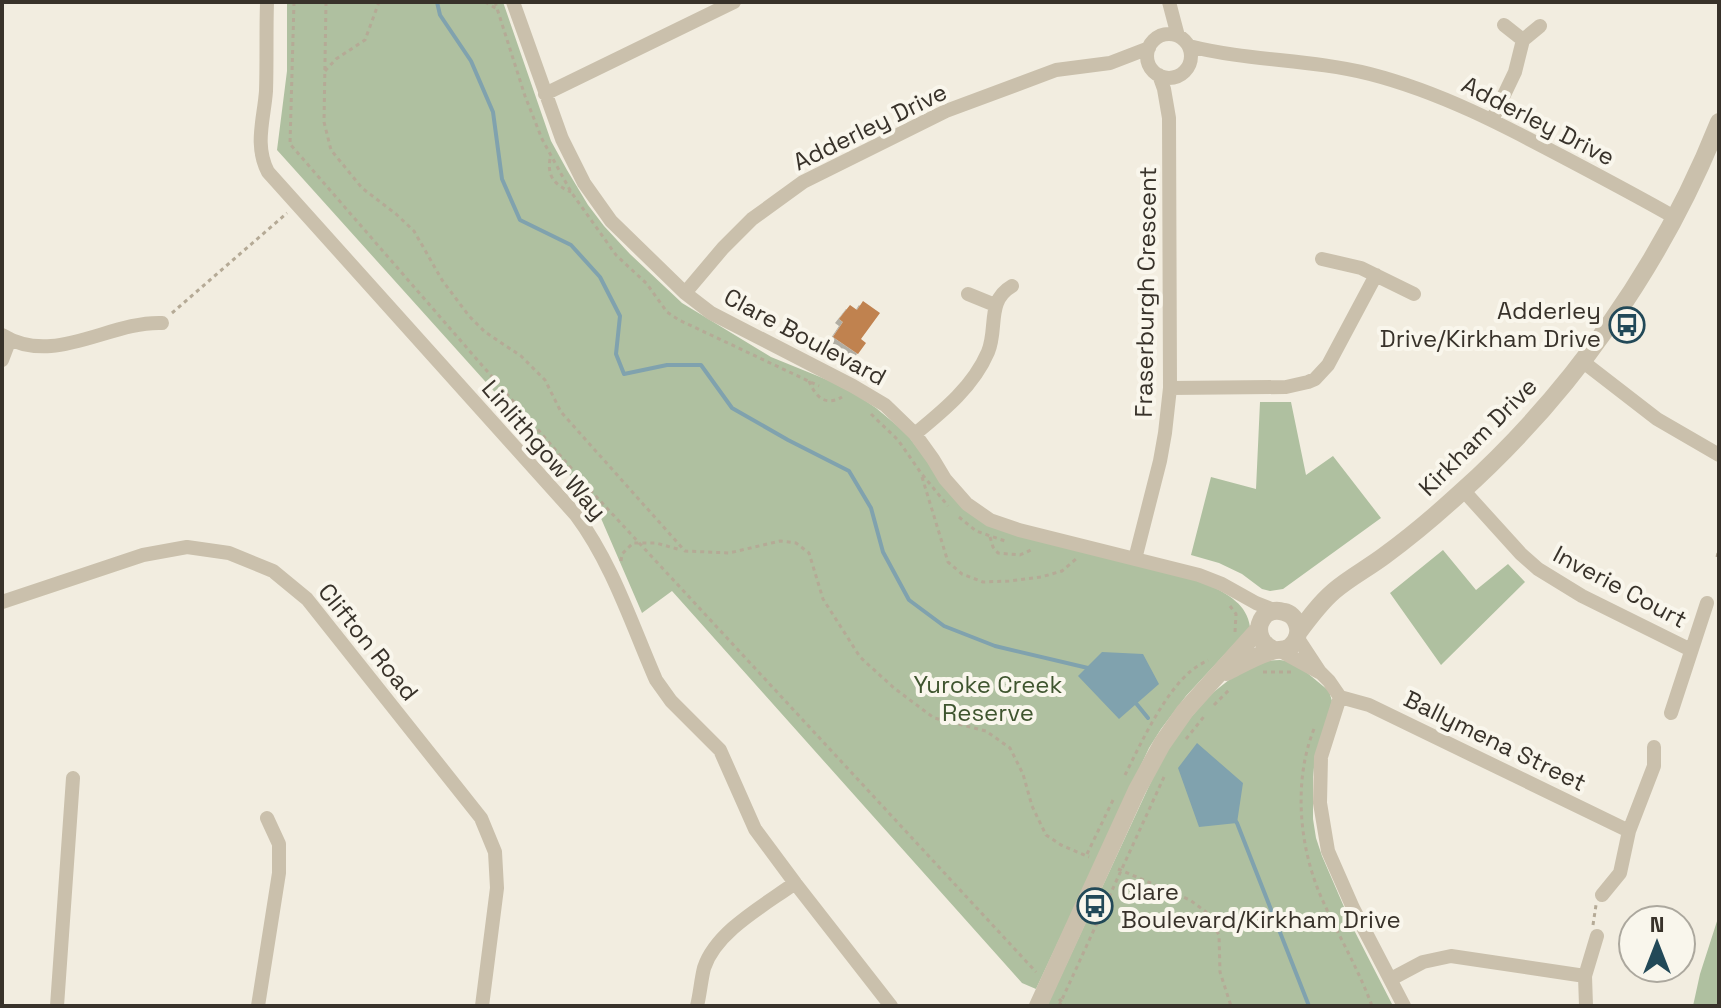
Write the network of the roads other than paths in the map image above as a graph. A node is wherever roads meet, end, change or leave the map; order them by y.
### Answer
1 (267, 2) edge
2 (513, 2) edge
3 (734, 2) edge
4 (1168, 2) edge
5 (1504, 25) dead end
6 (1540, 26) dead end
7 (1159, 37) junction
8 (1523, 40) junction
9 (1184, 41) junction
10 (1149, 48) junction
11 (1234, 56) junction
12 (1110, 63) junction
13 (1184, 70) junction
14 (1155, 72) junction
15 (545, 94) junction
16 (1169, 118) junction
17 (1492, 120) junction
18 (1719, 122) edge
19 (1674, 217) junction
20 (1322, 259) dead end
21 (1376, 275) junction
22 (1012, 286) dead end
23 (685, 293) junction
24 (968, 294) dead end
25 (1414, 294) dead end
26 (995, 305) junction
27 (162, 323) road end
28 (6, 337) edge
29 (2, 360) edge
30 (1582, 361) junction
31 (1170, 388) junction
32 (915, 434) junction
33 (1719, 455) edge
34 (1463, 490) junction
35 (1135, 559) junction
36 (1334, 592) junction
37 (1238, 594) junction
38 (2, 602) edge
39 (1707, 603) dead end
40 (1278, 611) junction
41 (1258, 629) junction
42 (1298, 635) junction
43 (1276, 650) junction
44 (1691, 650) junction
45 (1320, 672) junction
46 (1217, 677) junction
47 (1340, 697) junction
48 (1671, 713) dead end
49 (1654, 747) dead end
50 (73, 778) dead end
51 (267, 818) dead end
52 (1629, 831) junction
53 (795, 883) junction
54 (1602, 895) road end
55 (1597, 936) road end
56 (1585, 976) junction
57 (1391, 979) junction
58 (57, 1006) edge
59 (258, 1006) edge
60 (482, 1006) edge
61 (697, 1006) edge
62 (891, 1006) edge
63 (1038, 1006) edge
64 (1404, 1006) edge
65 (1586, 1006) edge

1 - 53 street, Linlithgow Way
2 - 15 street, Clare Boulevard
3 - 15 street
4 - 7 street
4 - 9 street
5 - 8 street
6 - 8 street
7 - 9 street
7 - 10 street
8 - 17 street
9 - 11 street, Adderley Drive
9 - 13 street
10 - 12 street, Adderley Drive
10 - 14 street
11 - 13 street, Adderley Drive
11 - 17 street, Adderley Drive
12 - 14 street, Adderley Drive
12 - 23 street, Adderley Drive
13 - 14 street
13 - 16 street, Fraserburgh Crescent
14 - 16 street, Fraserburgh Crescent
15 - 23 street, Clare Boulevard
16 - 31 street, Fraserburgh Crescent
17 - 19 street, Adderley Drive
18 - 19 street, Kirkham Drive
19 - 30 street, Kirkham Drive
20 - 21 street
21 - 25 street
21 - 31 street
22 - 26 street
23 - 32 street, Clare Boulevard
24 - 26 street
26 - 32 street
27 - 28 street
28 - 29 street
30 - 33 street
30 - 34 street, Kirkham Drive
31 - 35 street, Fraserburgh Crescent
32 - 35 street, Clare Boulevard
34 - 36 street, Kirkham Drive
34 - 44 street, Inverie Court
35 - 37 street, Clare Boulevard
36 - 40 street, Kirkham Drive
36 - 42 street, Kirkham Drive
37 - 40 street, Clare Boulevard
37 - 41 street
38 - 60 street, Clifton Road
39 - 44 street, Inverie Court
40 - 41 street
40 - 42 street
41 - 43 street
41 - 46 street
42 - 43 street
42 - 45 street
43 - 45 street
43 - 46 street
44 - 48 street, Inverie Court
45 - 47 street
46 - 63 street
47 - 52 street, Ballymena Street
47 - 57 street
49 - 52 street
50 - 58 street
51 - 59 street
52 - 54 street
53 - 61 street
53 - 62 street, Linlithgow Way
55 - 56 street
56 - 57 street
56 - 65 street
57 - 64 street

